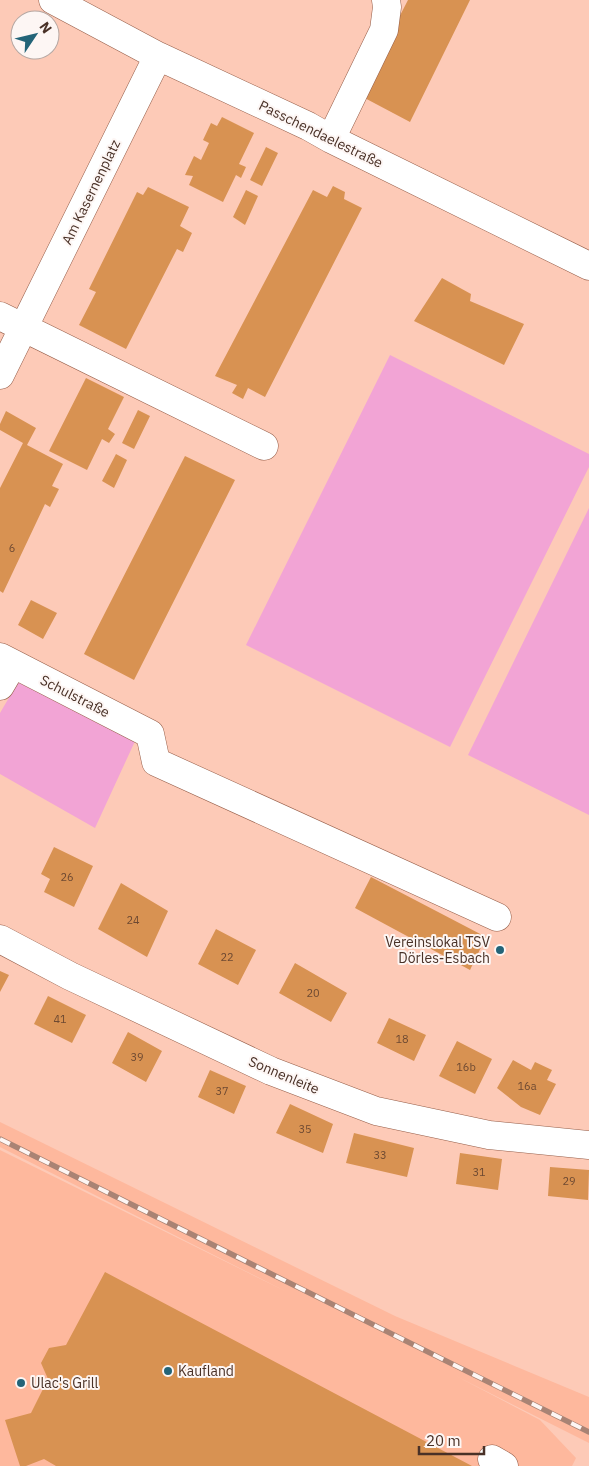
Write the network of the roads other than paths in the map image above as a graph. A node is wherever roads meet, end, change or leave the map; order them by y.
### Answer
1 (53, 0) edge
2 (386, 0) edge
3 (158, 56) junction
4 (330, 138) junction
5 (589, 266) edge
6 (12, 322) edge
7 (0, 375) edge
8 (264, 446) dead end
9 (4, 669) edge
10 (497, 917) dead end
11 (0, 939) edge
12 (589, 1146) edge

1 - 3 street, Passchendaelestraße
2 - 4 street
3 - 4 street, Passchendaelestraße
3 - 6 street, Am Kasernenplatz
4 - 5 street, Passchendaelestraße
6 - 7 street, Am Kasernenplatz
6 - 8 street
9 - 10 street, Schulstraße
11 - 12 street, Sonnenleite

